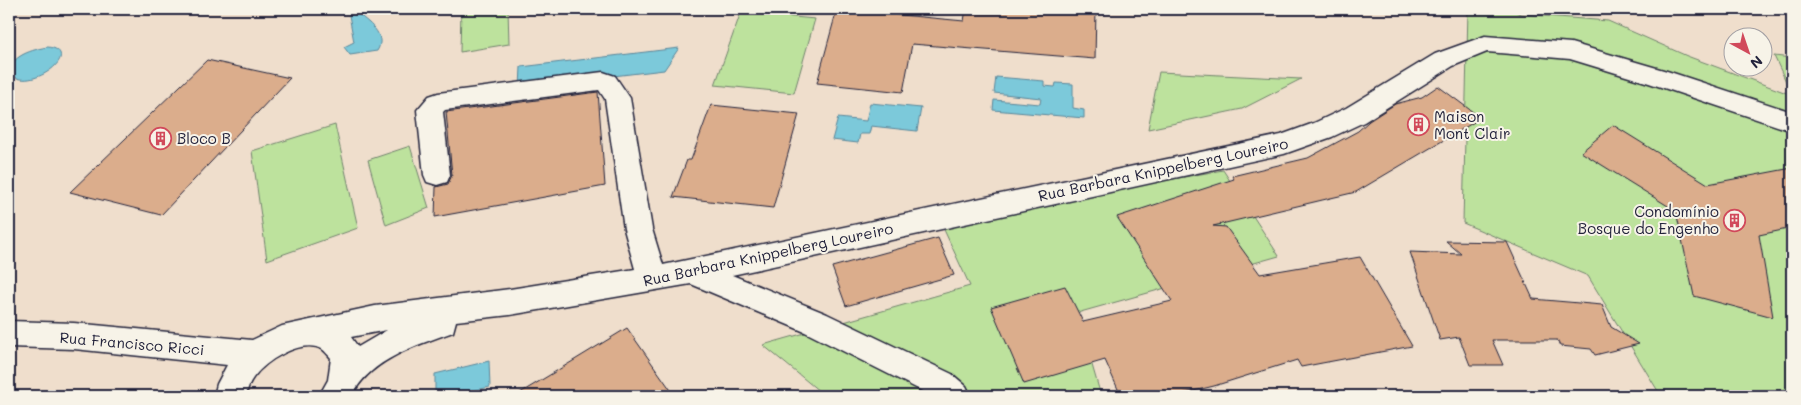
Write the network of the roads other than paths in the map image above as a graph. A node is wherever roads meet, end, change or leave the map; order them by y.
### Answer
1 (1792, 122) edge
2 (438, 175) dead end
3 (692, 272) junction
4 (652, 278) junction
5 (510, 302) junction
6 (309, 333) junction
7 (9, 334) edge
8 (255, 354) junction
9 (338, 391) edge
10 (230, 396) edge
11 (955, 396) edge

1 - 3 street, Rua Barbara Knippelberg Loureiro
2 - 4 street
3 - 4 street, Rua Barbara Knippelberg Loureiro
3 - 11 street
4 - 5 street, Rua Barbara Knippelberg Loureiro
5 - 6 street, Rua Barbara Knippelberg Loureiro
5 - 9 street, Rua Barbara Knippelberg Loureiro
6 - 8 street, Rua Barbara Knippelberg Loureiro
6 - 9 street
7 - 8 street, Rua Francisco Ricci
8 - 10 street

